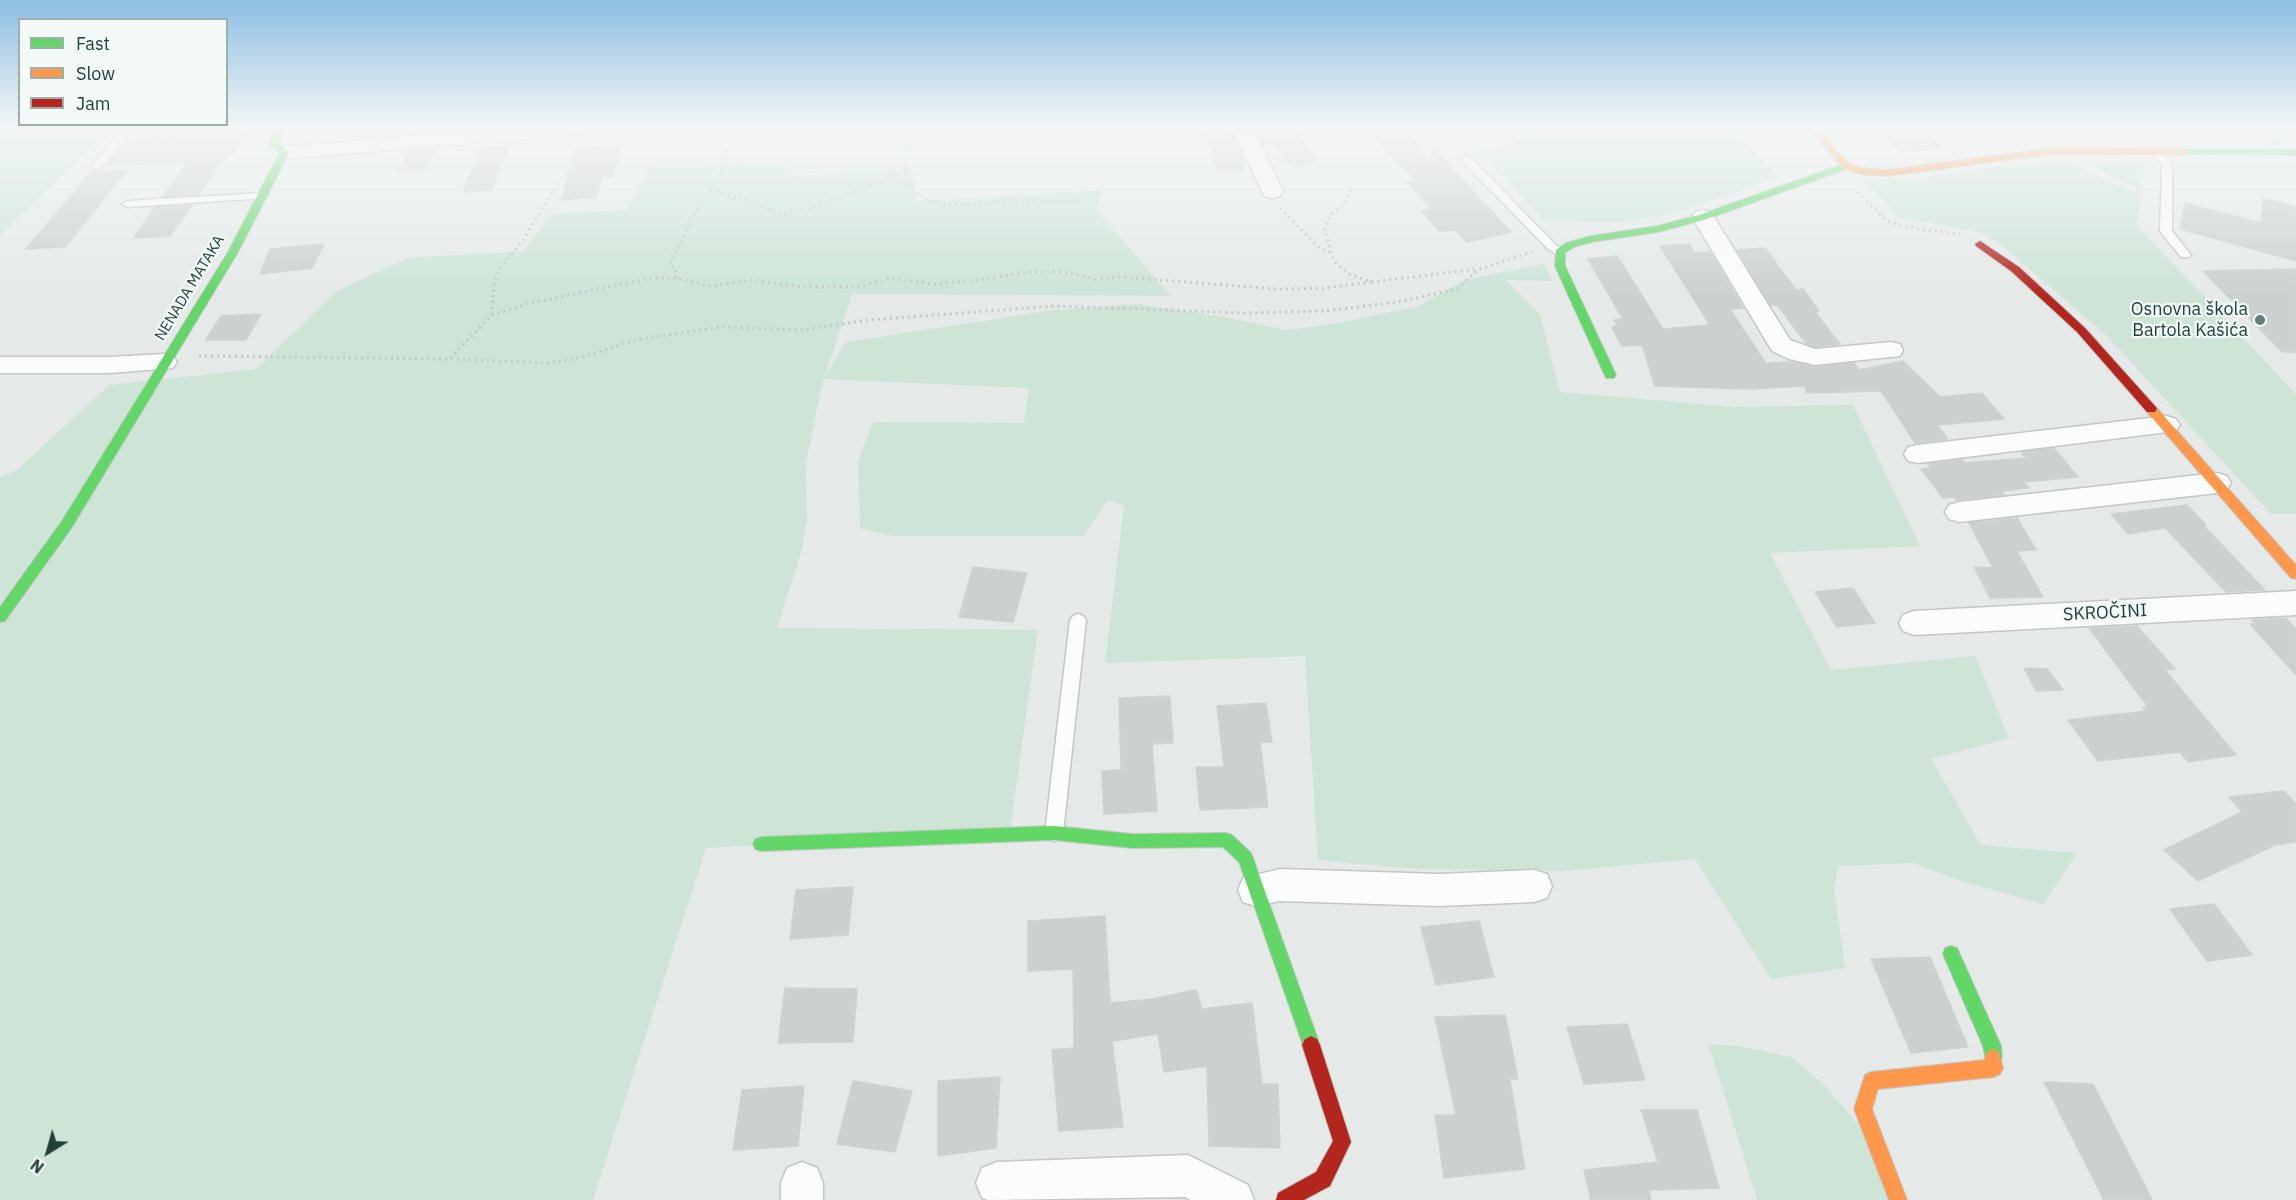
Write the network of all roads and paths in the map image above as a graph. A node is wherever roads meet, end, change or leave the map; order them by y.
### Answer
1 (268, 184) edge
2 (558, 184) edge
3 (714, 184) edge
4 (874, 184) edge
5 (908, 184) edge
6 (1269, 184) edge
7 (1491, 184) edge
8 (1796, 184) edge
9 (1855, 184) edge
10 (2167, 184) edge
11 (712, 187) junction
12 (1350, 189) dead end
13 (1272, 191) joint
14 (262, 196) junction
15 (1080, 200) dead end
16 (127, 204) dead end
17 (1703, 217) junction
18 (1980, 244) joint
19 (1556, 250) junction
20 (1331, 254) junction
21 (2185, 255) dead end
22 (1479, 269) junction
23 (676, 278) junction
24 (1371, 282) junction
25 (492, 315) junction
26 (1891, 350) dead end
27 (450, 358) junction
28 (164, 362) junction
29 (0, 365) edge
30 (1610, 375) dead end
31 (2167, 425) junction
32 (1918, 454) dead end
33 (2217, 483) junction
34 (1959, 512) dead end
35 (2296, 574) edge
36 (2296, 603) edge
37 (0, 617) edge
38 (1078, 620) dead end
39 (1914, 623) dead end
40 (1054, 833) junction
41 (761, 844) dead end
42 (1534, 886) dead end
43 (1256, 890) junction
44 (1952, 954) dead end
45 (996, 1183) dead end
46 (1233, 1200) edge
47 (1285, 1200) edge
48 (1898, 1200) edge

1 - 14 street, NENADA MATAKA
2 - 25 path
3 - 11 path
4 - 11 path
5 - 15 path
6 - 13 street
7 - 19 lane
8 - 17 street
9 - 18 path
10 - 21 lane
11 - 23 path
12 - 20 path
13 - 20 path
14 - 16 lane
14 - 28 street, NENADA MATAKA
17 - 19 street
17 - 26 street
18 - 31 street
19 - 22 path
19 - 30 street
20 - 24 path
22 - 24 path
22 - 27 path
23 - 24 path
23 - 25 path
25 - 27 path
27 - 28 path
28 - 29 street
28 - 37 street, NENADA MATAKA
31 - 32 street
31 - 33 street
33 - 34 street
33 - 35 street
36 - 39 street, SKROČINI
38 - 40 lane
40 - 41 street
40 - 43 street
42 - 43 street
43 - 47 street
44 - 48 street
45 - 46 street

